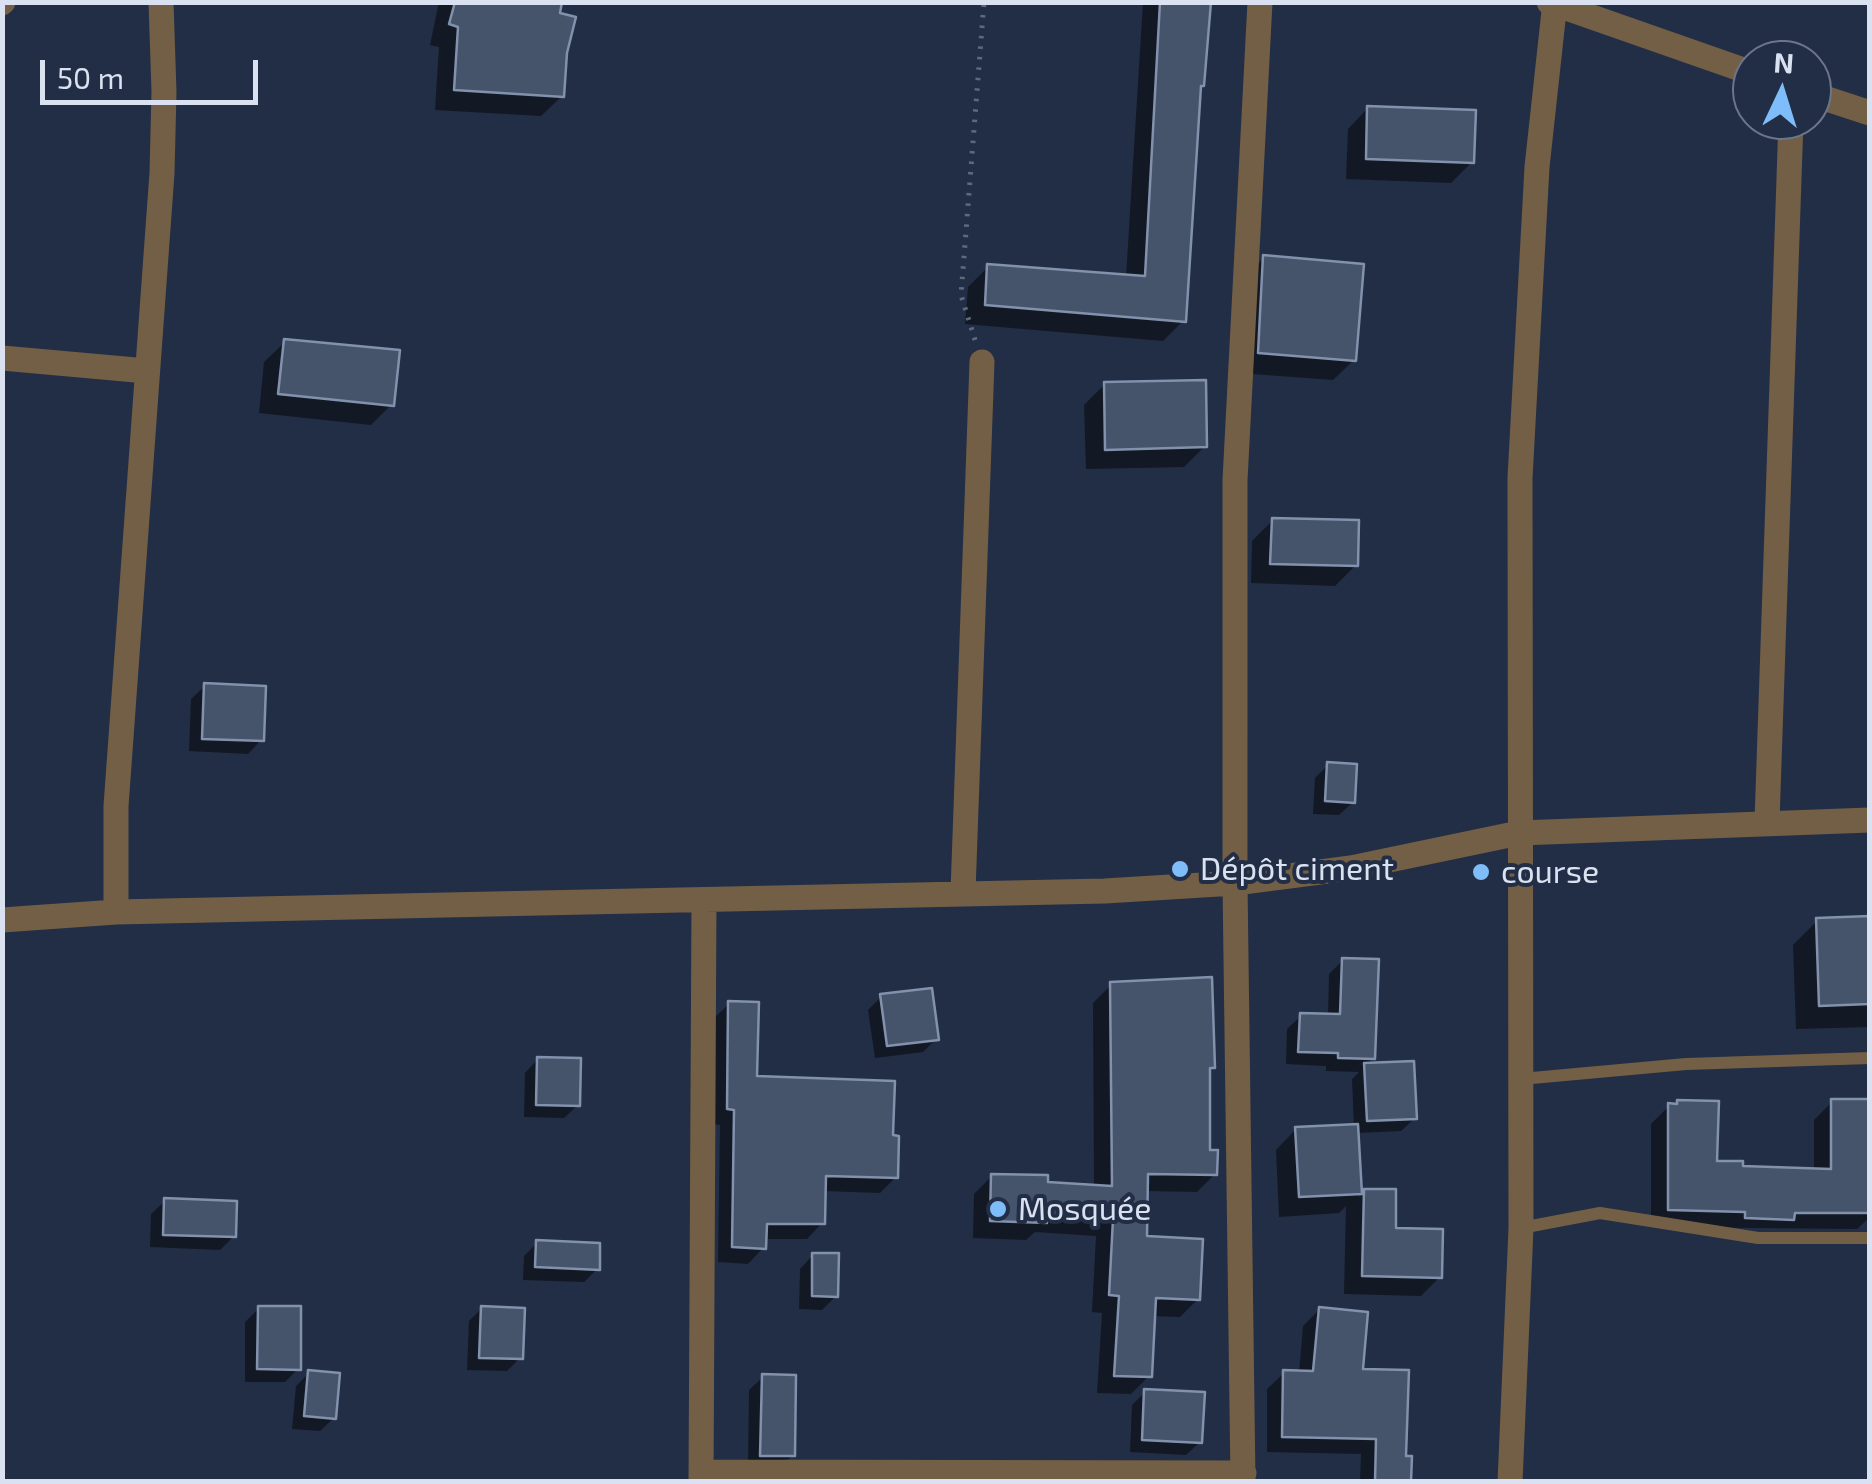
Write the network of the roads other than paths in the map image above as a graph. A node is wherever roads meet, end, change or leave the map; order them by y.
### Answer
1 (161, 2) edge
2 (1260, 2) edge
3 (1553, 3) edge
4 (1732, 66) edge
5 (1832, 101) edge
6 (1870, 113) edge
7 (1789, 140) edge
8 (2, 358) edge
9 (982, 362) road end
10 (147, 372) junction
11 (1870, 820) edge
12 (1767, 822) junction
13 (1519, 833) junction
14 (1235, 883) junction
15 (963, 892) junction
16 (704, 900) junction
17 (116, 912) junction
18 (2, 920) edge
19 (1870, 1058) edge
20 (1521, 1079) junction
21 (1521, 1228) junction
22 (1870, 1238) edge
23 (701, 1477) edge
24 (1244, 1477) edge
25 (1510, 1482) edge

1 - 10 street
2 - 14 street
3 - 4 street
3 - 13 street
5 - 6 street
7 - 12 street
8 - 10 street
9 - 15 street
10 - 17 street
11 - 12 street
12 - 13 street
13 - 14 street
13 - 20 street
14 - 15 street
14 - 24 street
15 - 16 street
16 - 17 street
16 - 23 street
17 - 18 street
19 - 20 lane
20 - 21 street
21 - 22 lane
21 - 25 street
23 - 24 street

